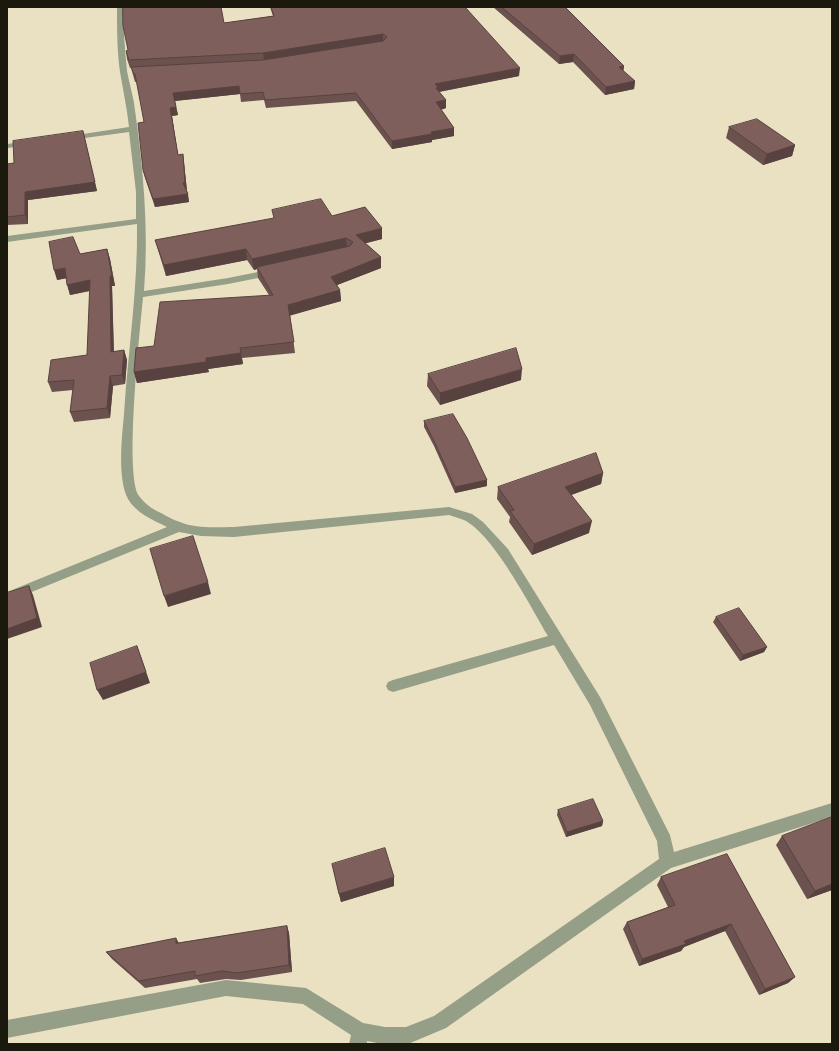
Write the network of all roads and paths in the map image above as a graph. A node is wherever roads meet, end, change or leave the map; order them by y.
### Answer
1 (120, 7) edge
2 (132, 129) junction
3 (62, 139) edge
4 (38, 142) edge
5 (7, 146) edge
6 (141, 221) junction
7 (7, 239) edge
8 (282, 270) edge
9 (138, 295) junction
10 (178, 527) junction
11 (7, 597) edge
12 (557, 639) junction
13 (393, 686) dead end
14 (832, 810) edge
15 (667, 862) junction
16 (7, 1029) edge
17 (359, 1038) edge

1 - 2 street
2 - 3 street
2 - 6 street
4 - 5 street
6 - 7 street
6 - 9 street
8 - 9 street
9 - 10 street
10 - 11 street
10 - 12 street
12 - 13 street
12 - 15 street
14 - 15 street
15 - 17 street
16 - 17 street

